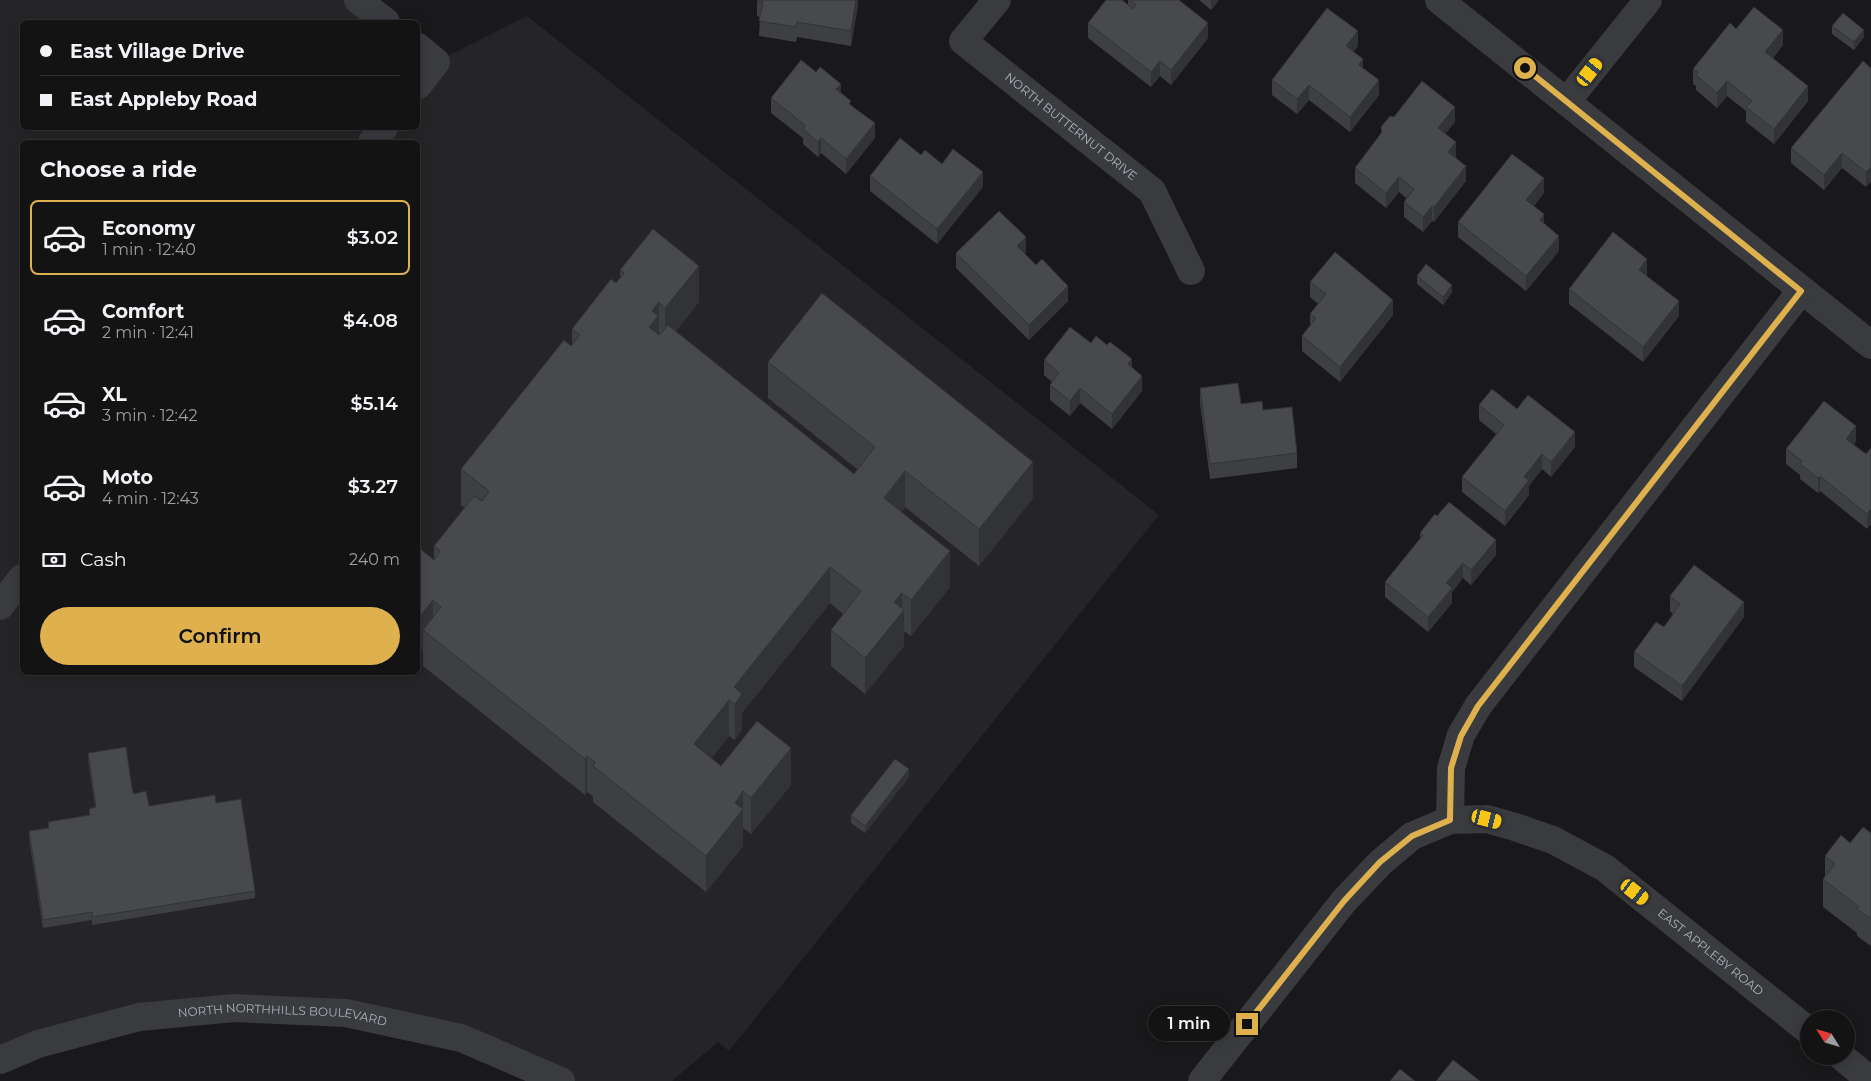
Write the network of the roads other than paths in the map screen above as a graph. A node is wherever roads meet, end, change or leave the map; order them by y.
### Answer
1 (358, 0) edge
2 (997, 0) edge
3 (1440, 0) edge
4 (1648, 0) edge
5 (383, 20) edge
6 (427, 55) edge
7 (420, 78) edge
8 (1568, 101) junction
9 (382, 130) edge
10 (374, 140) edge
11 (1190, 270) dead end
12 (1801, 291) junction
13 (1871, 345) edge
14 (20, 581) edge
15 (0, 606) edge
16 (1450, 820) junction
17 (1800, 1024) edge
18 (0, 1060) edge
19 (1851, 1065) edge
20 (561, 1081) edge
21 (1202, 1081) edge
22 (1871, 1081) edge

1 - 5 street
2 - 11 street, NORTH BUTTERNUT DRIVE
3 - 8 street
4 - 8 street
6 - 7 street
8 - 12 street
9 - 10 street
12 - 13 street
12 - 16 street
14 - 15 street
16 - 17 street, EAST APPLEBY ROAD
16 - 21 street, EAST APPLEBY ROAD
18 - 20 street, NORTH NORTHHILLS BOULEVARD
19 - 22 street

